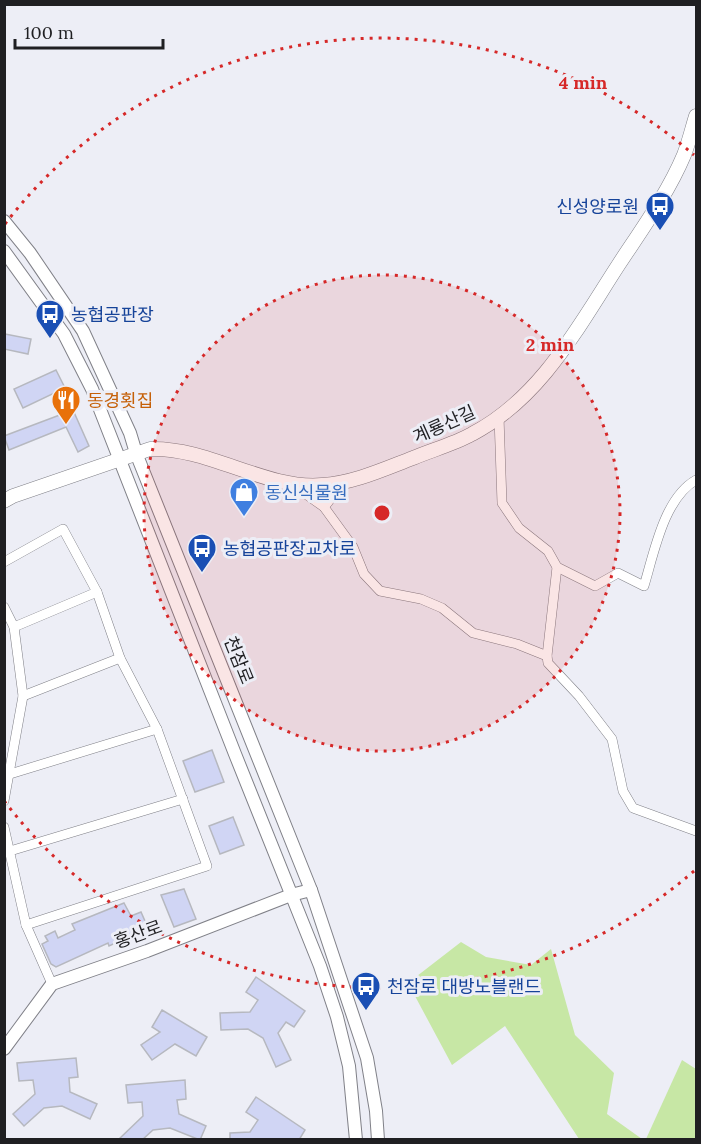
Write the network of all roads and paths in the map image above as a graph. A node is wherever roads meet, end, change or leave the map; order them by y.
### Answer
1 (696, 116) edge
2 (4, 221) edge
3 (4, 251) edge
4 (499, 417) junction
5 (136, 453) junction
6 (120, 458) junction
7 (696, 480) edge
8 (298, 484) junction
9 (328, 484) junction
10 (4, 501) edge
11 (324, 507) junction
12 (4, 562) edge
13 (557, 567) junction
14 (97, 592) junction
15 (4, 607) edge
16 (14, 627) junction
17 (547, 656) junction
18 (120, 658) junction
19 (23, 696) junction
20 (157, 729) junction
21 (10, 774) junction
22 (183, 799) junction
23 (4, 801) edge
24 (4, 827) edge
25 (696, 831) edge
26 (10, 851) junction
27 (312, 890) junction
28 (291, 895) junction
29 (26, 925) junction
30 (52, 984) junction
31 (4, 1048) edge
32 (356, 1140) edge
33 (378, 1140) edge

1 - 4 main road, 계룡산길
2 - 5 street, 천잠로
3 - 6 street
4 - 9 main road, 계룡산길
4 - 13 street
5 - 6 main road, 계룡산길
5 - 8 main road, 계룡산길
5 - 27 street, 천잠로
6 - 10 main road
6 - 28 street
7 - 13 street
8 - 9 main road, 계룡산길
8 - 11 street
9 - 11 street
11 - 17 street
12 - 14 street
13 - 17 street
14 - 16 street
14 - 18 street
15 - 16 street
16 - 19 street
17 - 25 street
18 - 19 street
18 - 20 street
19 - 21 street
20 - 21 street
20 - 22 street
21 - 23 street
22 - 26 street
22 - 29 street
24 - 26 street
26 - 29 street
27 - 28 street, 홍산로
27 - 33 street, 천잠로
28 - 30 street, 홍산로
28 - 32 street
29 - 30 street
30 - 31 street

